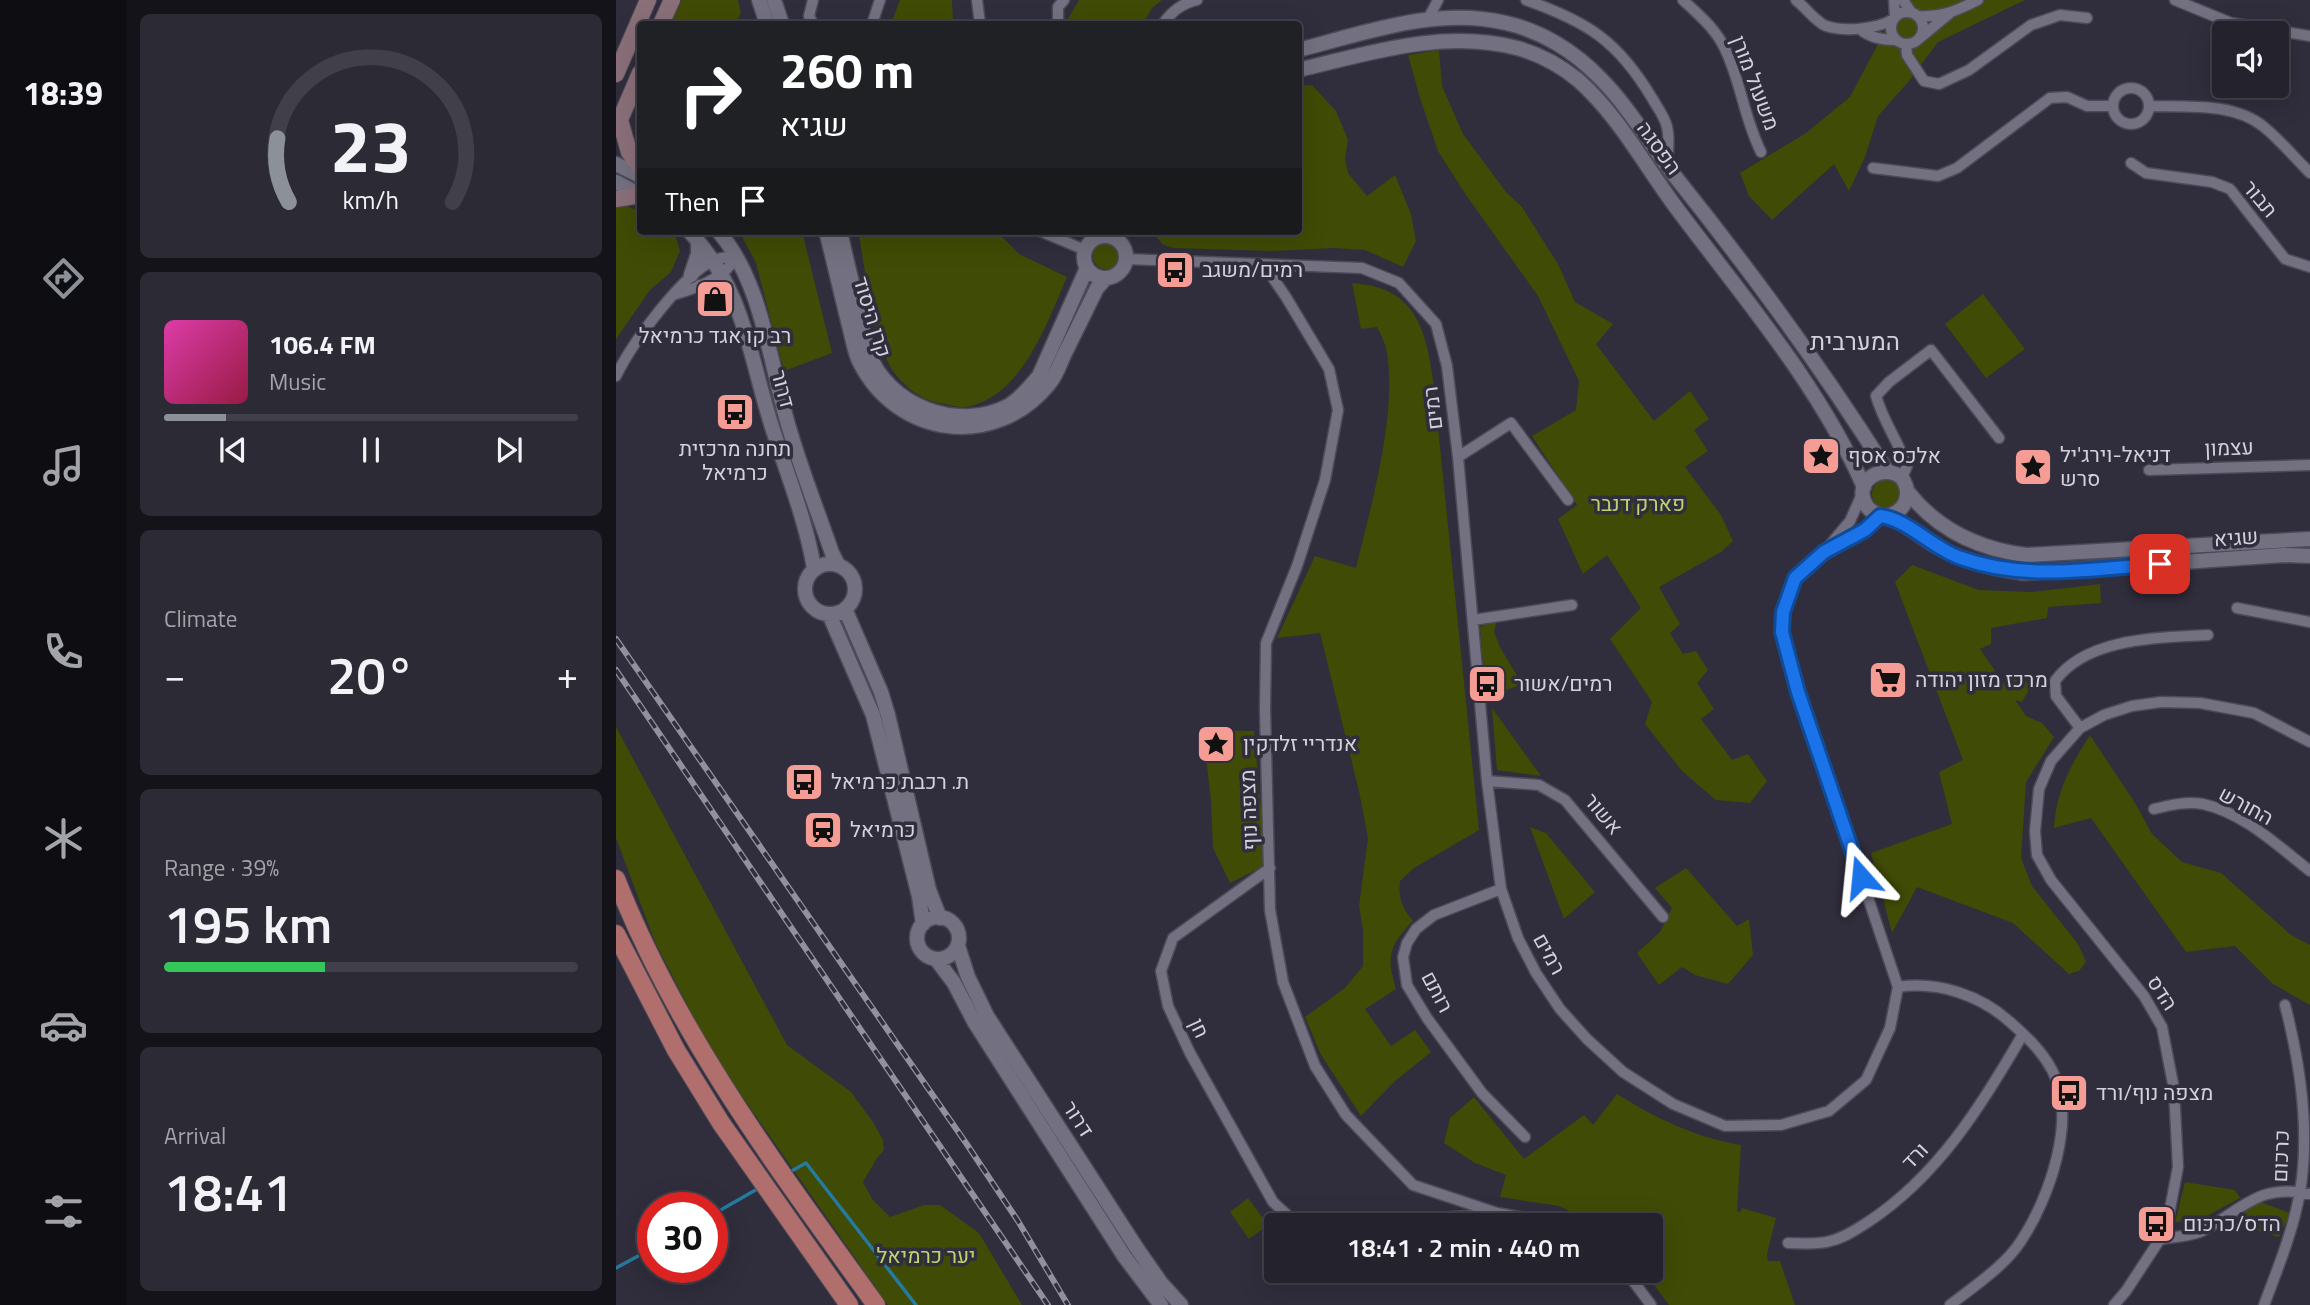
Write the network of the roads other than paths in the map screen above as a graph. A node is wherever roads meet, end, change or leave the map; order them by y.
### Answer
1 (648, 0) edge
2 (672, 0) edge
3 (759, 0) edge
4 (774, 0) edge
5 (813, 0) edge
6 (880, 0) edge
7 (978, 0) edge
8 (1064, 0) edge
9 (1197, 0) edge
10 (1438, 0) edge
11 (1527, 0) edge
12 (1683, 0) edge
13 (1796, 0) edge
14 (1894, 0) edge
15 (1903, 0) edge
16 (1978, 0) edge
17 (2175, 0) edge
18 (1950, 13) junction
19 (1914, 14) junction
20 (1894, 18) junction
21 (2087, 18) dead end
22 (1428, 19) junction
23 (639, 21) edge
24 (663, 21) edge
25 (766, 21) edge
26 (781, 21) edge
27 (812, 21) edge
28 (873, 21) edge
29 (980, 21) edge
30 (1058, 21) edge
31 (1165, 21) edge
32 (637, 25) edge
33 (1860, 29) junction
34 (2310, 36) edge
35 (1920, 38) junction
36 (1901, 42) junction
37 (1302, 49) edge
38 (1302, 69) edge
39 (616, 74) edge
40 (637, 80) edge
41 (2112, 106) junction
42 (2149, 106) junction
43 (618, 124) edge
44 (1761, 152) dead end
45 (2131, 163) dead end
46 (616, 164) edge
47 (637, 164) edge
48 (1667, 165) junction
49 (1873, 168) dead end
50 (2310, 173) edge
51 (637, 174) edge
52 (1654, 177) junction
53 (616, 182) edge
54 (637, 193) edge
55 (637, 196) edge
56 (616, 199) edge
57 (694, 235) edge
58 (721, 235) edge
59 (827, 235) edge
60 (840, 235) edge
61 (1049, 235) edge
62 (1099, 235) edge
63 (1120, 236) edge
64 (1085, 250) junction
65 (736, 257) junction
66 (1126, 259) junction
67 (1264, 265) junction
68 (718, 266) junction
69 (2310, 267) edge
70 (1087, 268) junction
71 (1106, 278) junction
72 (696, 281) junction
73 (735, 301) junction
74 (616, 376) edge
75 (1999, 438) dead end
76 (1458, 457) junction
77 (2310, 465) edge
78 (2149, 470) dead end
79 (1887, 471) junction
80 (1905, 485) junction
81 (801, 489) junction
82 (1863, 490) junction
83 (1568, 500) dead end
84 (1882, 516) junction
85 (2310, 539) edge
86 (1824, 552) junction
87 (2310, 556) edge
88 (838, 565) junction
89 (814, 568) junction
90 (1572, 605) dead end
91 (2237, 608) dead end
92 (845, 610) junction
93 (829, 614) junction
94 (1473, 620) junction
95 (2310, 622) edge
96 (2208, 635) dead end
97 (2080, 728) junction
98 (2310, 741) edge
99 (1487, 781) junction
100 (2154, 809) dead end
101 (1270, 868) junction
102 (2310, 871) edge
103 (616, 879) edge
104 (1501, 889) junction
105 (1663, 917) dead end
106 (940, 918) junction
107 (923, 924) junction
108 (616, 934) edge
109 (958, 946) junction
110 (936, 959) junction
111 (1898, 987) junction
112 (2285, 1004) dead end
113 (2023, 1034) junction
114 (1525, 1137) dead end
115 (2305, 1193) edge
116 (1285, 1213) edge
117 (1497, 1213) edge
118 (2161, 1239) junction
119 (1788, 1243) dead end
120 (1635, 1283) edge
121 (849, 1305) edge
122 (876, 1305) edge
123 (1161, 1305) edge
124 (1181, 1305) edge
125 (1651, 1305) edge
126 (1950, 1305) edge
127 (2114, 1305) edge
128 (2264, 1305) edge

1 - 23 main road
2 - 24 main road
3 - 25 street
4 - 26 street
5 - 27 street
6 - 28 street
7 - 29 street
8 - 30 street
9 - 31 street
10 - 22 street
11 - 48 street, הפסגה
12 - 44 street, משעול מורן
13 - 33 street
14 - 20 street
15 - 19 street
16 - 18 street
17 - 34 street
18 - 19 street
18 - 35 street
19 - 20 street
19 - 35 street
20 - 33 street
20 - 36 street
21 - 36 street
22 - 37 street, הפסגה
22 - 48 street, הפסגה
32 - 39 main road
33 - 36 street
35 - 36 street
38 - 52 street, הפסגה
40 - 43 main road
41 - 42 street
41 - 42 street
41 - 49 street
42 - 50 street
43 - 47 main road
45 - 69 street, תבור
46 - 51 street
48 - 52 street
48 - 79 street, הפסגה
52 - 82 street, הפסגה
53 - 54 street
55 - 56 main road
57 - 68 street, דרור
57 - 72 street
58 - 65 street, דרור
59 - 71 street, קרן היסוד
60 - 70 street, קרן היסוד
61 - 64 street
62 - 64 street
63 - 66 street
64 - 70 street
65 - 68 street
65 - 81 street, דרור
66 - 67 street, רמים
66 - 71 street
67 - 76 street, רמים
67 - 101 street, מצפה נוף
68 - 72 street
68 - 73 street, דרור
70 - 71 street
72 - 73 street
72 - 74 street
73 - 81 street, דרור
75 - 80 street
76 - 83 street
76 - 94 street, רמים
77 - 78 street, עצמון
79 - 80 street
79 - 82 street
80 - 84 street
80 - 85 street, שגיא
81 - 88 street, דרור
81 - 89 street, דרור
82 - 84 street
82 - 86 street, רמים
84 - 86 street, רמים
84 - 87 street, שגיא
86 - 111 street, רמים
88 - 89 street
88 - 92 street
89 - 93 street
90 - 94 street
91 - 95 street
92 - 93 street
92 - 106 street
93 - 107 street
94 - 99 street, רמים
96 - 97 street
97 - 98 street, הדס
97 - 118 street, הדס
99 - 104 street, רמים
99 - 105 street, אשור
100 - 102 street, החורש
101 - 116 street, חן
101 - 117 street, מצפה נוף
103 - 122 highway
104 - 111 street, רמים
104 - 114 street, רותם
106 - 107 street
106 - 109 street
107 - 110 street
108 - 121 highway
109 - 110 street
109 - 124 street, דרור
110 - 123 street, דרור
111 - 113 street
112 - 115 street, כרכום
113 - 119 street, ורד
113 - 126 street
115 - 118 street
115 - 128 street, כרכום
118 - 127 street, הדס
120 - 125 street

